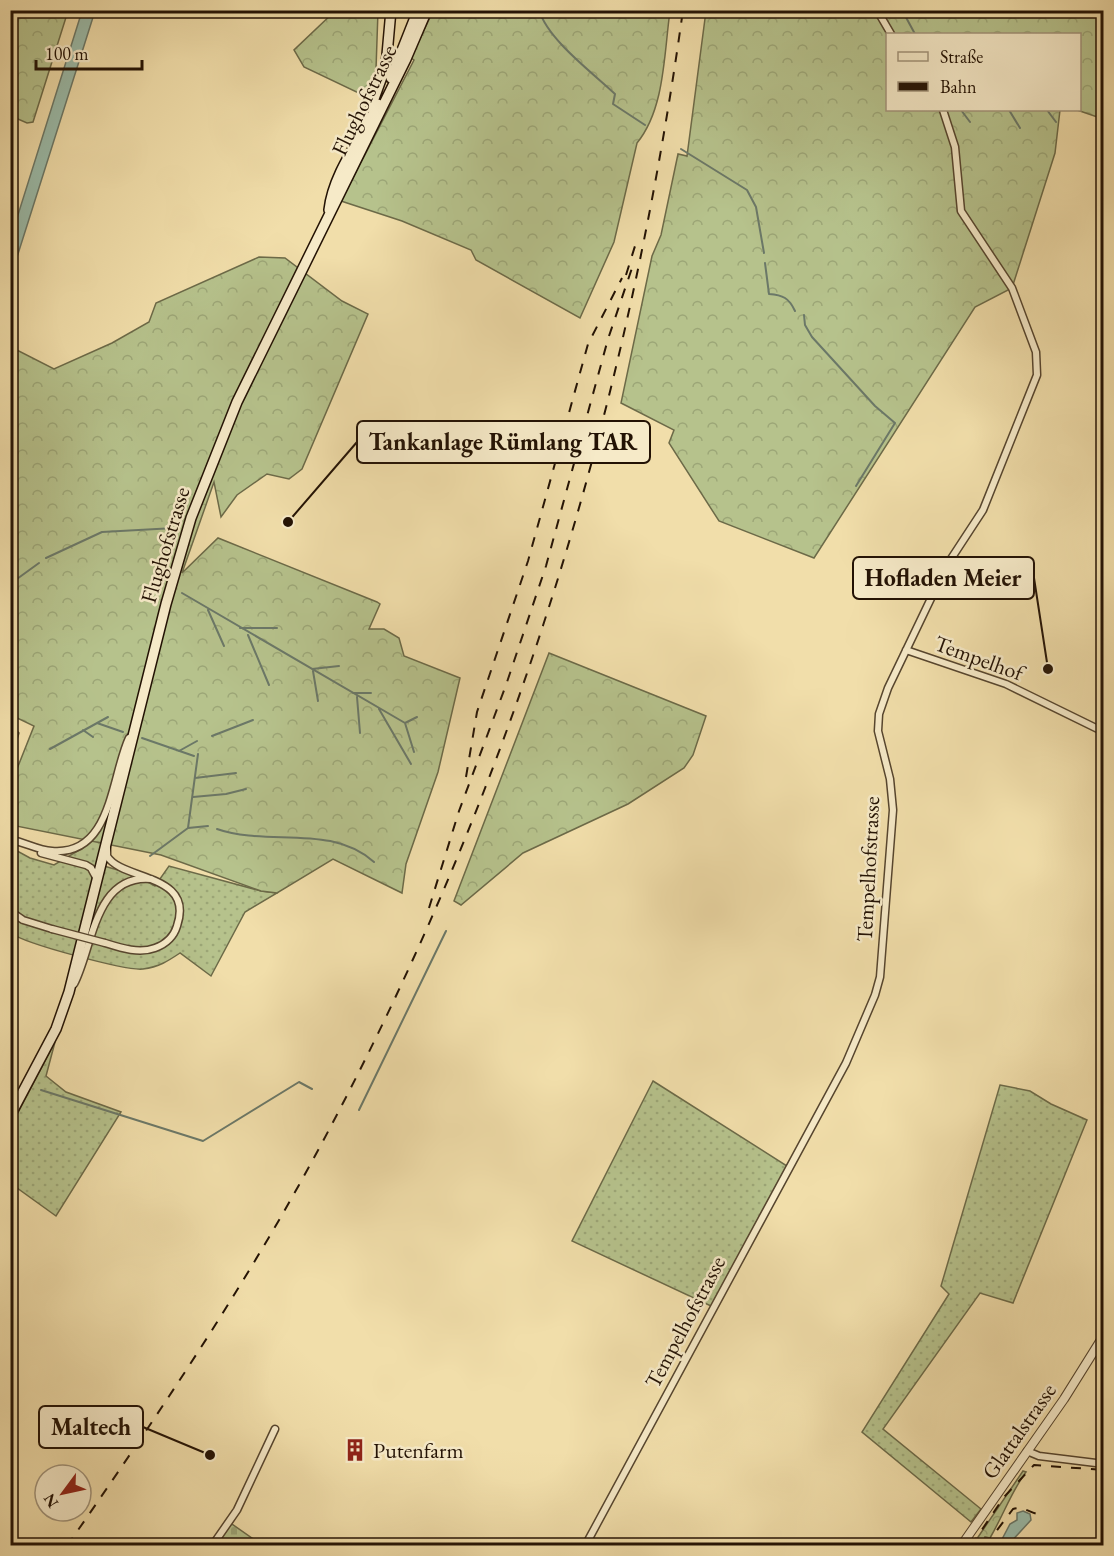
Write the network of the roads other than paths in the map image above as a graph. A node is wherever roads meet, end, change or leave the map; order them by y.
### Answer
1 (391, 10) edge
2 (418, 10) edge
3 (427, 10) edge
4 (877, 10) edge
5 (890, 33) edge
6 (943, 111) edge
7 (369, 118) junction
8 (329, 213) junction
9 (906, 650) junction
10 (137, 722) junction
11 (1104, 732) edge
12 (11, 841) edge
13 (107, 842) junction
14 (154, 880) junction
15 (98, 881) junction
16 (10, 911) edge
17 (69, 992) junction
18 (10, 1116) edge
19 (1104, 1335) edge
20 (275, 1429) dead end
21 (1027, 1451) junction
22 (1104, 1464) edge
23 (212, 1545) edge
24 (585, 1545) edge
25 (961, 1545) edge

1 - 7 main road
2 - 7 main road
3 - 8 main road, Flughofstrasse
4 - 5 street
6 - 9 street, Tempelhofstrasse
7 - 8 main road
8 - 10 main road, Flughofstrasse
9 - 11 street, Tempelhof
9 - 24 street, Tempelhofstrasse
10 - 12 street
10 - 13 main road, Flughofstrasse
12 - 15 street
13 - 14 street
13 - 15 main road, Flughofstrasse
14 - 16 street, bridge
14 - 17 street
15 - 17 main road, Flughofstrasse
17 - 18 main road, Flughofstrasse
19 - 21 street, Glattalstrasse
20 - 23 street
21 - 22 street
21 - 25 street, Glattalstrasse

